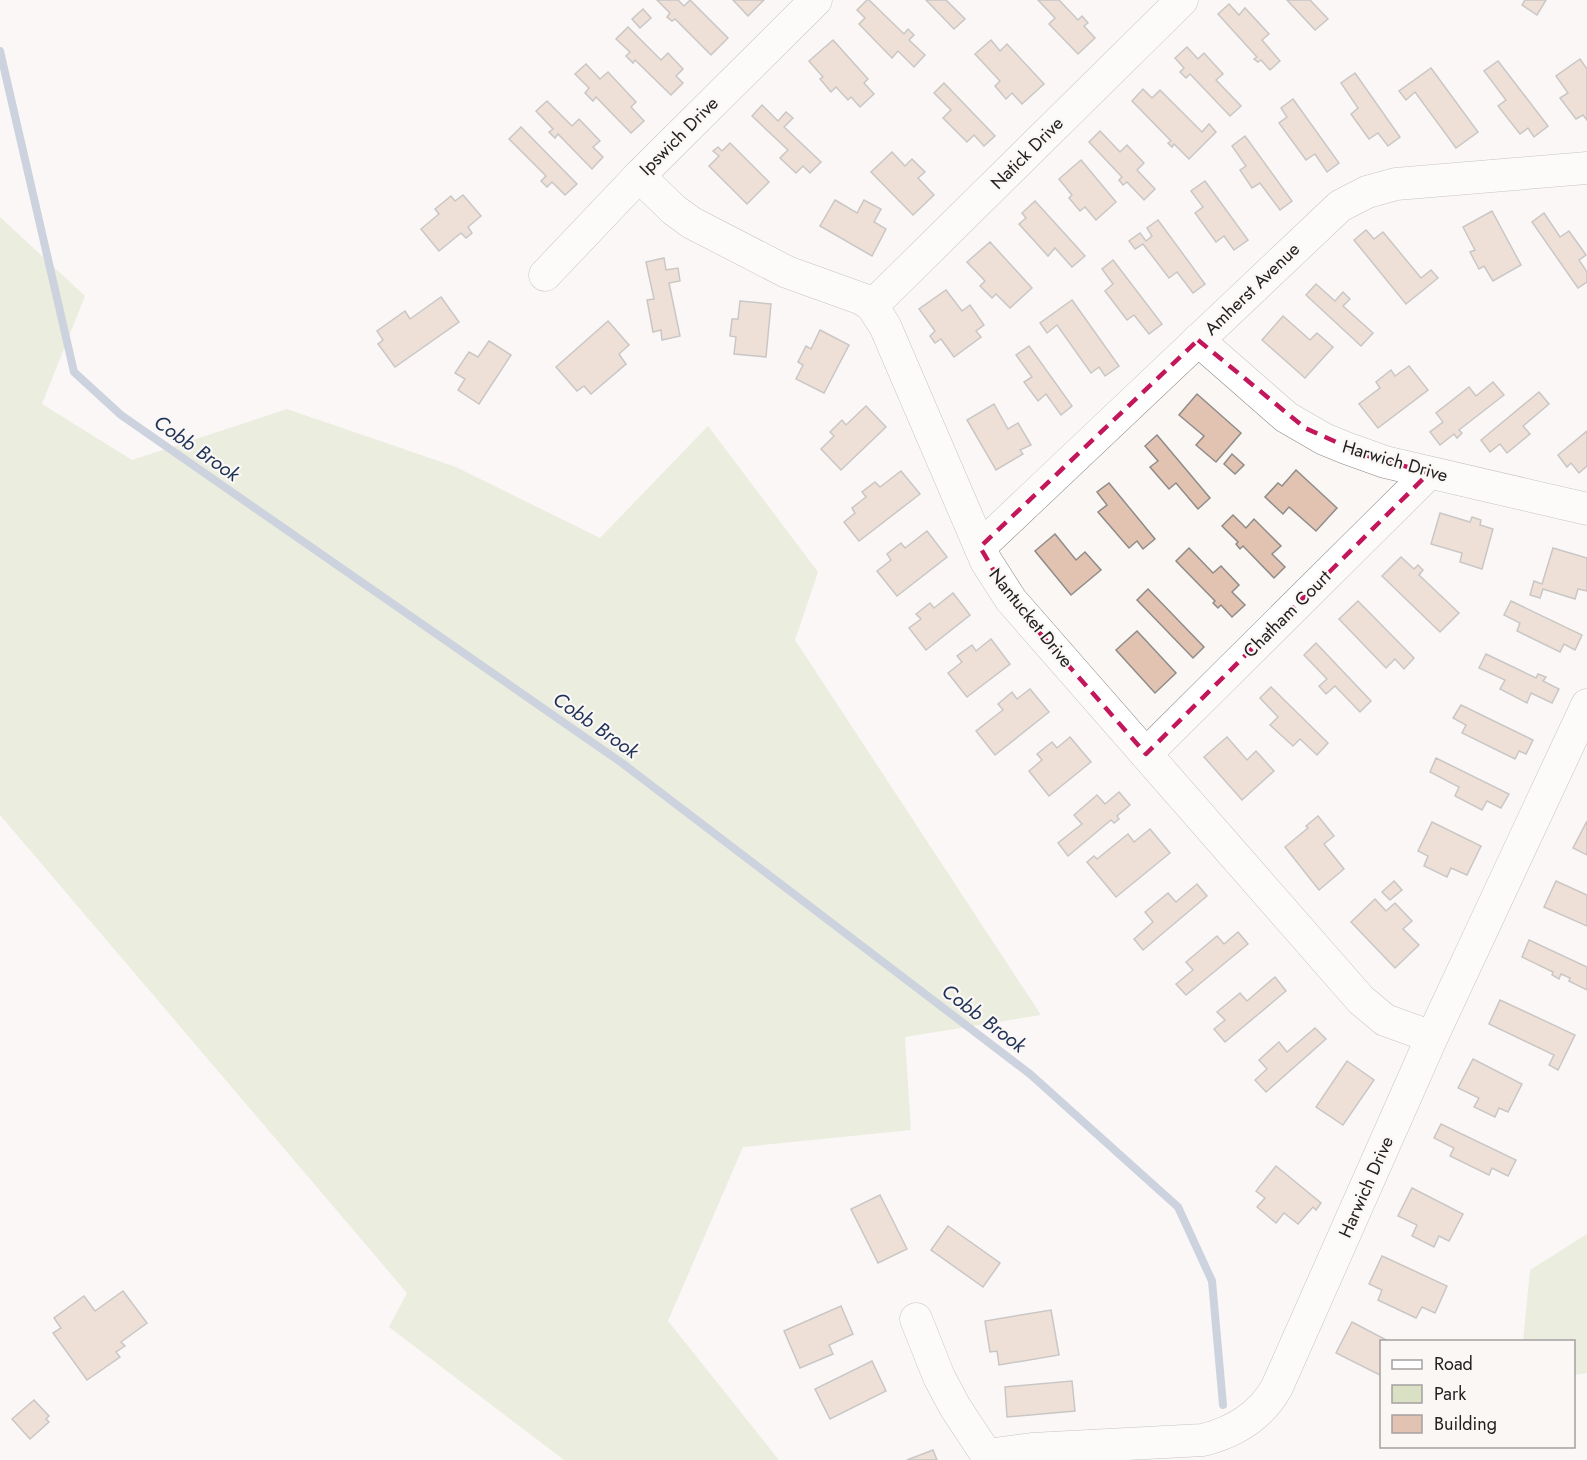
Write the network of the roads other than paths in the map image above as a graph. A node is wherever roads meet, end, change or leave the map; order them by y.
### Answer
1 (816, 0) edge
2 (1182, 0) edge
3 (1587, 168) edge
4 (639, 176) junction
5 (545, 275) dead end
6 (872, 306) junction
7 (1198, 340) junction
8 (1429, 473) junction
9 (1587, 509) edge
10 (980, 547) junction
11 (1587, 705) edge
12 (1146, 754) junction
13 (1432, 1037) junction
14 (916, 1319) dead end
15 (989, 1457) edge

1 - 4 street, Ipswich Drive
2 - 6 street, Natick Drive
3 - 7 street, Amherst Avenue
4 - 5 street, Ipswich Drive
4 - 6 street
6 - 10 street, Nantucket Drive
7 - 8 street, Harwich Drive
7 - 10 street, Amherst Avenue
8 - 9 street, Harwich Drive
8 - 12 street, Chatham Court
10 - 12 street, Nantucket Drive
11 - 13 street, Harwich Drive
12 - 13 street, Nantucket Drive
13 - 15 street, Harwich Drive
14 - 15 street

